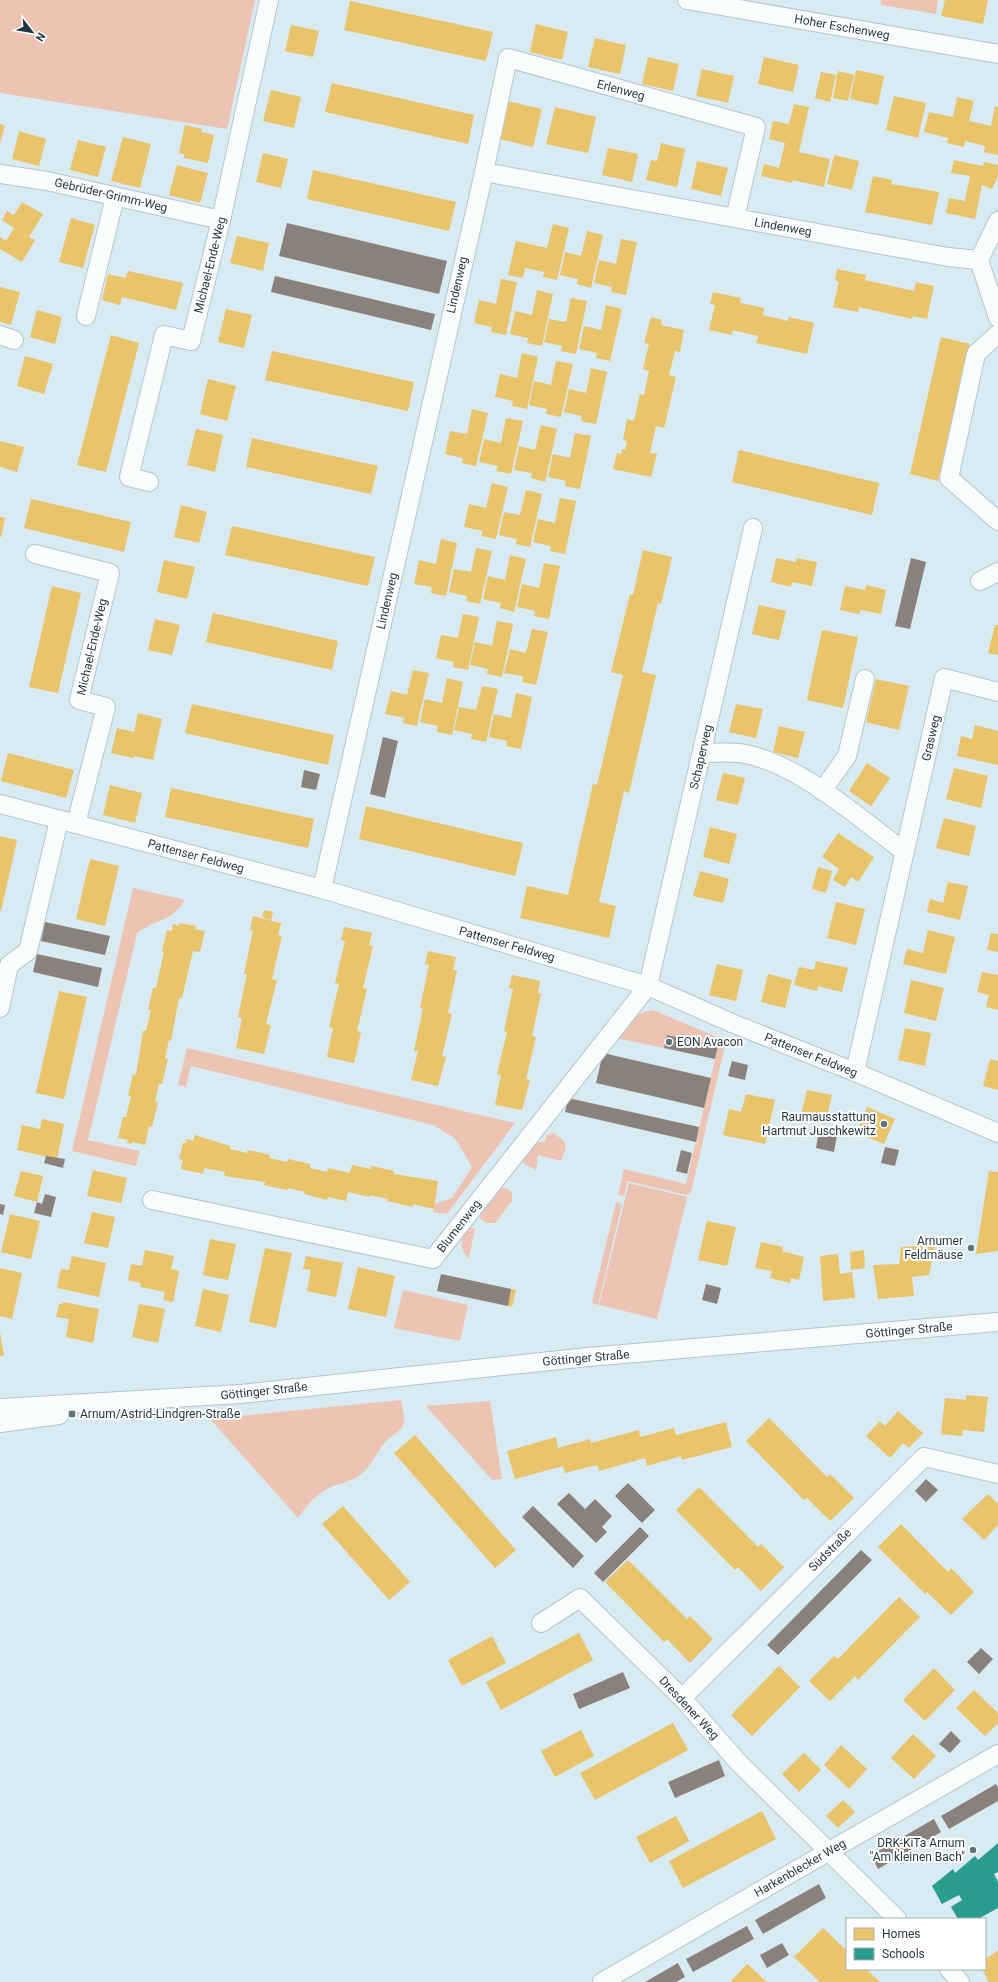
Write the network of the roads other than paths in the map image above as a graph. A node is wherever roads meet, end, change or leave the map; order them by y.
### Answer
1 (269, 0) edge
2 (687, 0) edge
3 (998, 54) edge
4 (484, 172) junction
5 (0, 174) edge
6 (115, 197) junction
7 (735, 218) junction
8 (221, 220) junction
9 (998, 221) edge
10 (979, 260) junction
11 (86, 316) dead end
12 (998, 318) edge
13 (998, 334) edge
14 (149, 482) dead end
15 (998, 521) edge
16 (753, 528) dead end
17 (35, 554) dead end
18 (998, 572) edge
19 (980, 581) dead end
20 (865, 679) dead end
21 (998, 692) edge
22 (702, 753) junction
23 (822, 791) junction
24 (0, 804) edge
25 (68, 822) junction
26 (905, 852) junction
27 (322, 889) junction
28 (648, 986) junction
29 (0, 1008) edge
30 (855, 1072) junction
31 (998, 1133) edge
32 (152, 1200) dead end
33 (998, 1322) edge
34 (175, 1399) junction
35 (0, 1408) edge
36 (0, 1423) edge
37 (998, 1474) edge
38 (541, 1623) dead end
39 (682, 1698) junction
40 (998, 1754) edge
41 (829, 1852) junction
42 (897, 1918) edge
43 (950, 1970) edge
44 (602, 1982) edge
45 (960, 1982) edge

1 - 8 street, Michael-Ende-Weg
2 - 3 street, Hoher Eschenweg
4 - 7 street, Lindenweg
4 - 7 street, Erlenweg
4 - 27 street, Lindenweg
5 - 6 street, Gebrüder-Grimm-Weg
6 - 8 street, Gebrüder-Grimm-Weg
6 - 11 street
7 - 10 street, Lindenweg
8 - 14 street, Michael-Ende-Weg
9 - 10 street
10 - 12 street
13 - 15 street
16 - 22 street, Schaperweg
17 - 25 street, Michael-Ende-Weg
18 - 19 street
20 - 23 street
21 - 26 street, Grasweg
22 - 23 street
22 - 28 street, Schaperweg
23 - 26 street
24 - 25 street, Pattenser Feldweg
25 - 27 street, Pattenser Feldweg
25 - 29 street
26 - 30 street, Grasweg
27 - 28 street, Pattenser Feldweg
28 - 30 street, Pattenser Feldweg
28 - 32 street, Blumenweg
30 - 31 street, Pattenser Feldweg
33 - 34 street, Göttinger Straße
34 - 35 street, Göttinger Straße
34 - 36 street, Göttinger Straße
37 - 39 street, Südstraße
38 - 39 street, Dresdener Weg
39 - 41 street, Dresdener Weg
40 - 41 street, Harkenblecker Weg
41 - 42 street, Dresdener Weg
41 - 44 street, Harkenblecker Weg
43 - 45 street

